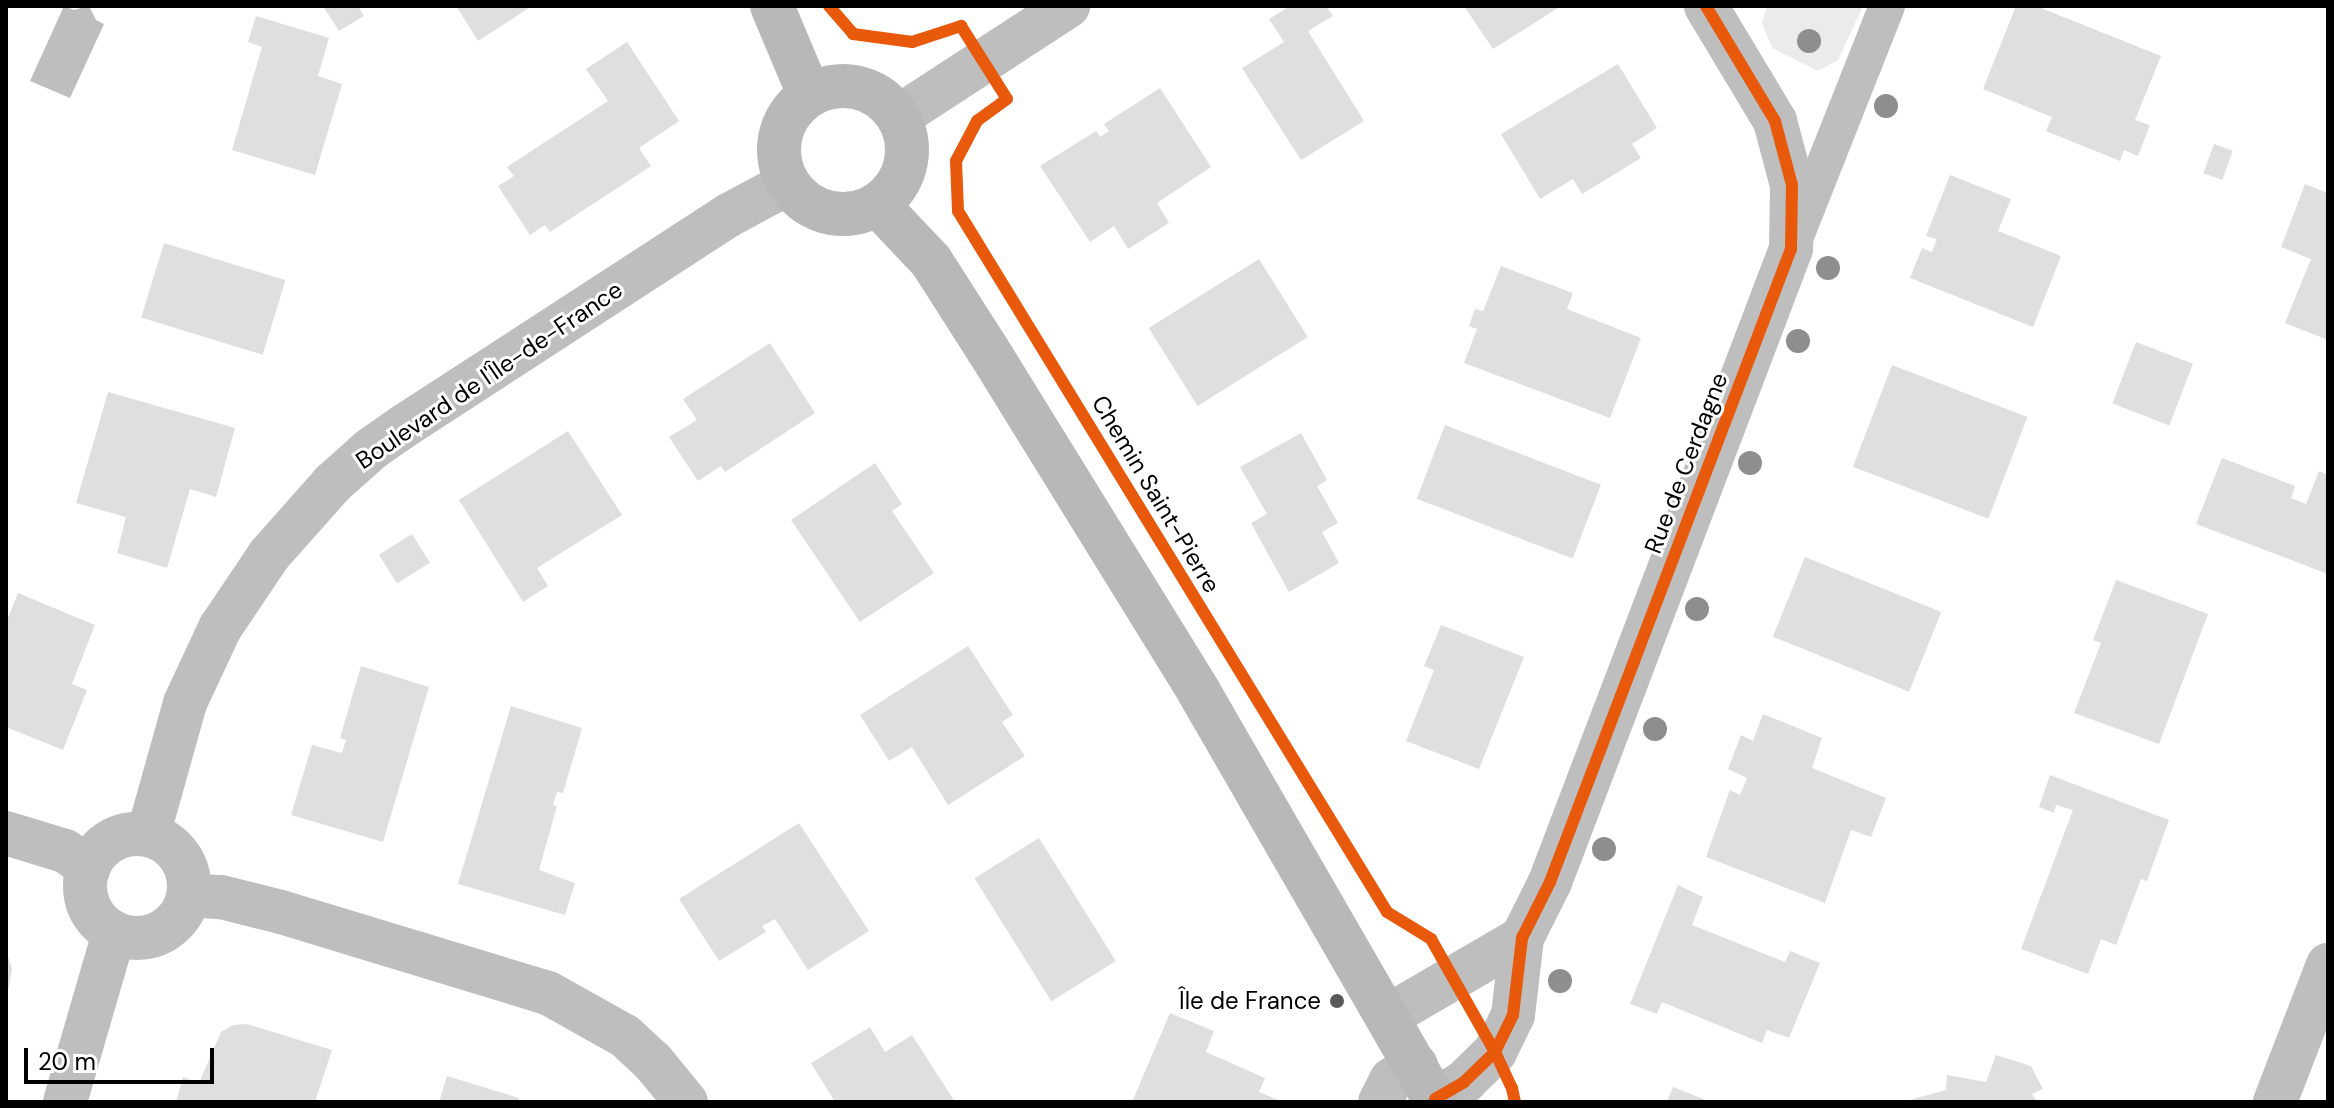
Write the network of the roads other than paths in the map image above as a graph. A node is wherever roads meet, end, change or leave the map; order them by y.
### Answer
1 (772, 6) edge
2 (1068, 6) edge
3 (1887, 6) edge
4 (1712, 8) edge
5 (809, 94) junction
6 (898, 117) junction
7 (787, 184) junction
8 (878, 205) junction
9 (1791, 249) junction
10 (6, 833) edge
11 (148, 835) junction
12 (89, 868) junction
13 (189, 895) junction
14 (114, 933) junction
15 (1522, 938) junction
16 (2328, 965) edge
17 (1388, 1016) junction
18 (1429, 1089) edge
19 (65, 1102) edge
20 (686, 1102) edge
21 (1380, 1102) edge
22 (2275, 1102) edge

1 - 5 main road
2 - 6 street
3 - 9 lane
4 - 9 street, Rue de Cerdagne
5 - 6 main road
5 - 7 main road
6 - 8 main road
7 - 8 main road
7 - 11 street, Boulevard de l'Île-de-France
8 - 17 main road
9 - 15 street, Rue de Cerdagne
10 - 12 street
11 - 12 street
11 - 13 street
12 - 14 street
13 - 14 street
13 - 20 street
14 - 19 street
15 - 17 street
15 - 18 street, Rue de Cerdagne
16 - 22 street
17 - 18 main road
18 - 21 street, Rue de Cerdagne

